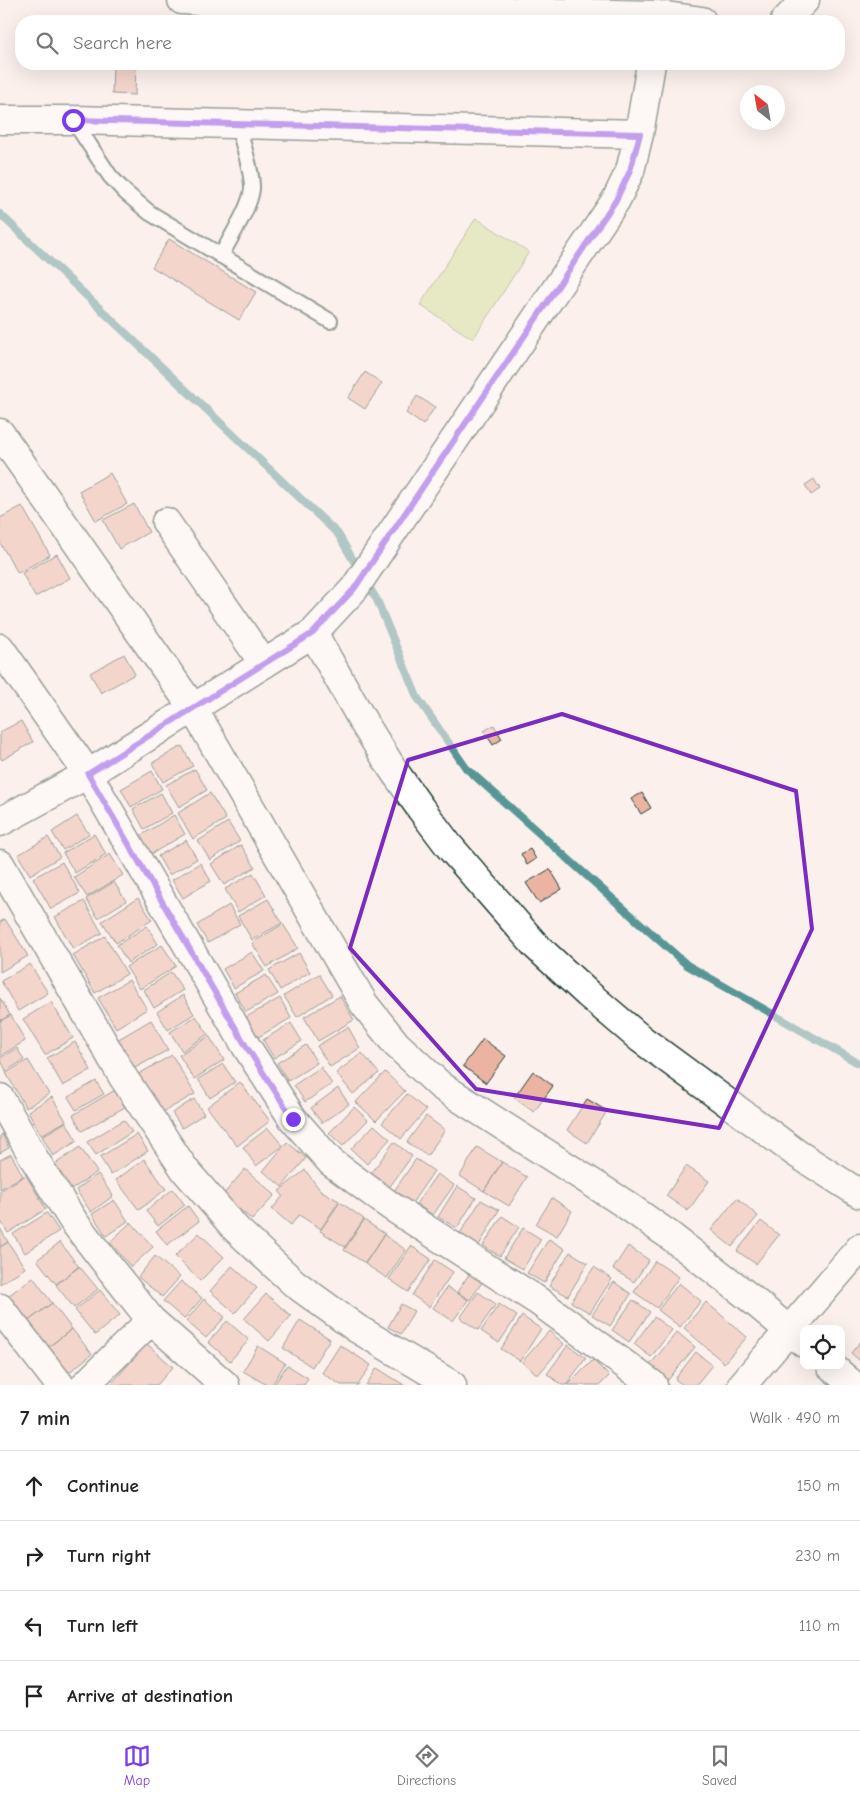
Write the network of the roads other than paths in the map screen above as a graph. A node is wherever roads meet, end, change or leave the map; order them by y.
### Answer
1 (182, 0) edge
2 (804, 0) edge
3 (267, 3) edge
4 (400, 5) edge
5 (440, 5) edge
6 (660, 12) edge
7 (674, 15) edge
8 (790, 15) edge
9 (650, 70) edge
10 (0, 120) edge
11 (73, 120) junction
12 (238, 125) junction
13 (640, 134) junction
14 (221, 256) junction
15 (330, 321) dead end
16 (0, 433) edge
17 (166, 522) dead end
18 (313, 633) junction
19 (0, 648) edge
20 (264, 664) junction
21 (193, 708) junction
22 (88, 774) junction
23 (0, 822) edge
24 (0, 864) edge
25 (0, 1098) edge
26 (860, 1194) edge
27 (860, 1248) edge
28 (0, 1308) edge
29 (151, 1320) junction
30 (796, 1337) edge
31 (836, 1370) edge
32 (60, 1385) edge
33 (85, 1385) edge
34 (225, 1385) edge
35 (452, 1385) edge
36 (653, 1385) edge
37 (742, 1385) edge
38 (853, 1385) edge

1 - 3 street
2 - 8 street
3 - 4 street
4 - 5 street
5 - 6 street
6 - 7 street
9 - 13 street
10 - 11 street
11 - 12 street
11 - 14 lane
12 - 13 street
12 - 14 lane
13 - 18 street
14 - 15 lane
16 - 21 street
17 - 20 street
18 - 20 street
18 - 26 street
19 - 22 street
20 - 21 street
21 - 22 street
21 - 30 street
22 - 23 street
22 - 36 street
24 - 35 street
25 - 29 street
27 - 30 street
28 - 32 street
29 - 33 street
29 - 34 street
30 - 37 street
31 - 38 street

